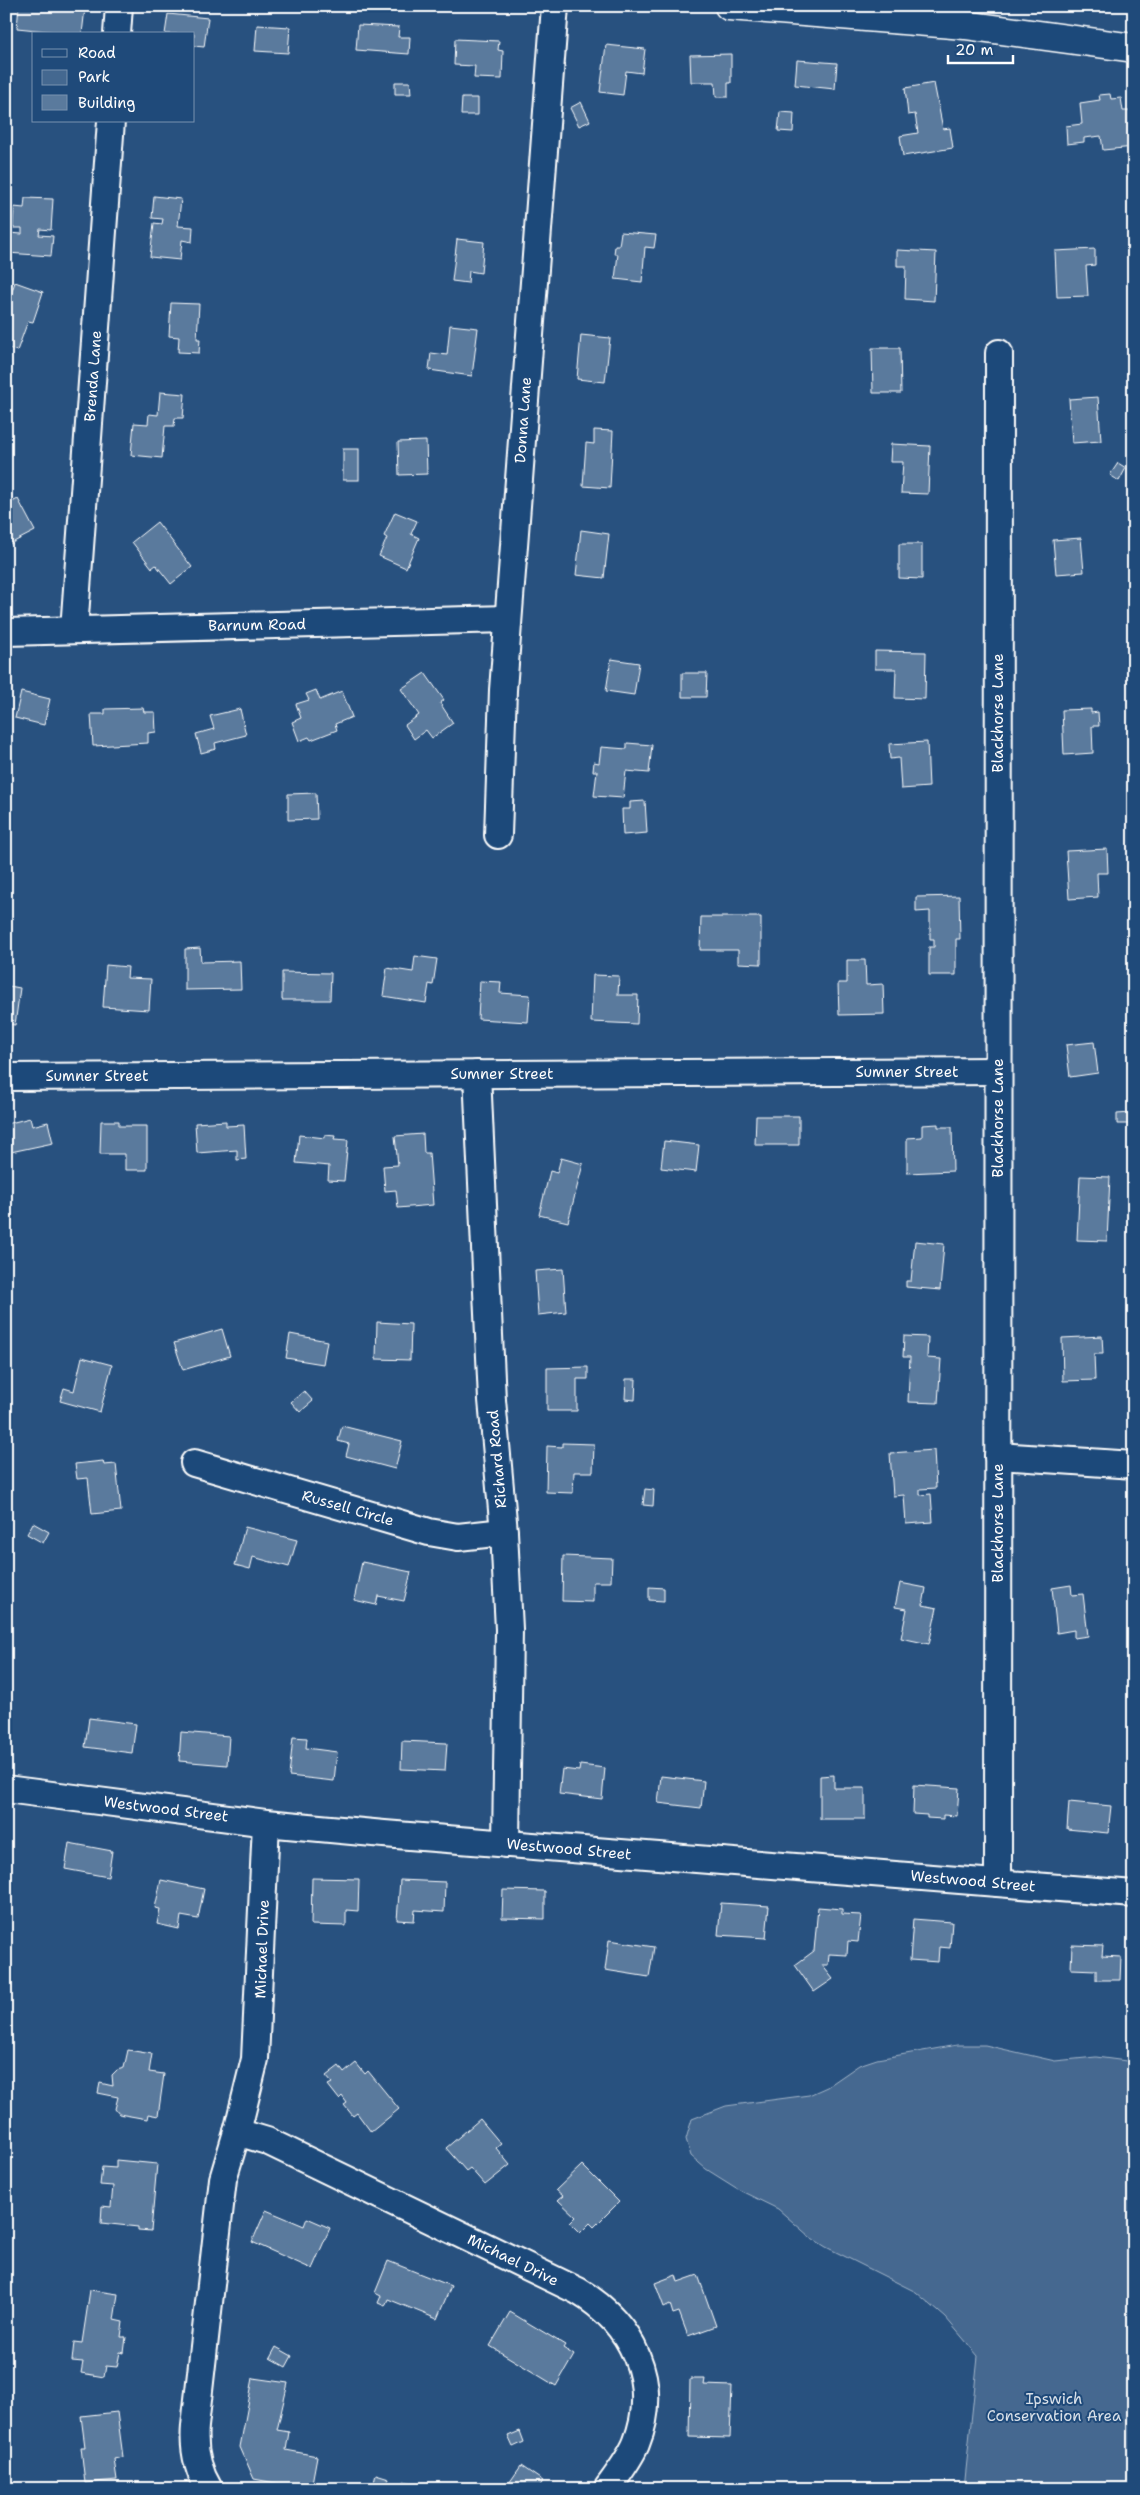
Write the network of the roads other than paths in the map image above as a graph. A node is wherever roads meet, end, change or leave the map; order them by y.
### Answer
1 (119, 6) edge
2 (555, 6) edge
3 (729, 6) edge
4 (117, 32) edge
5 (1134, 48) edge
6 (111, 122) edge
7 (999, 354) dead end
8 (508, 619) junction
9 (74, 630) junction
10 (6, 632) edge
11 (498, 835) dead end
12 (998, 1071) junction
13 (477, 1074) junction
14 (6, 1077) edge
15 (998, 1456) junction
16 (194, 1463) dead end
17 (1134, 1464) edge
18 (504, 1532) junction
19 (6, 1790) edge
20 (266, 1823) junction
21 (506, 1844) junction
22 (998, 1883) junction
23 (1134, 1894) edge
24 (238, 2132) junction
25 (209, 2489) edge
26 (607, 2489) edge

1 - 4 street
2 - 8 street, Donna Lane
3 - 5 street
6 - 9 street, Brenda Lane
7 - 12 street, Blackhorse Lane
8 - 9 street, Barnum Road
8 - 11 street, Donna Lane
9 - 10 street, Barnum Road
12 - 13 street, Sumner Street
12 - 15 street, Blackhorse Lane
13 - 14 street, Sumner Street
13 - 18 street, Richard Road
15 - 17 street
15 - 22 street, Blackhorse Lane
16 - 18 street, Russell Circle
18 - 21 street, Richard Road
19 - 20 street, Westwood Street
20 - 21 street, Westwood Street
20 - 24 street, Michael Drive
21 - 22 street, Westwood Street
22 - 23 street, Westwood Street
24 - 25 street, Michael Drive
24 - 26 street, Michael Drive

